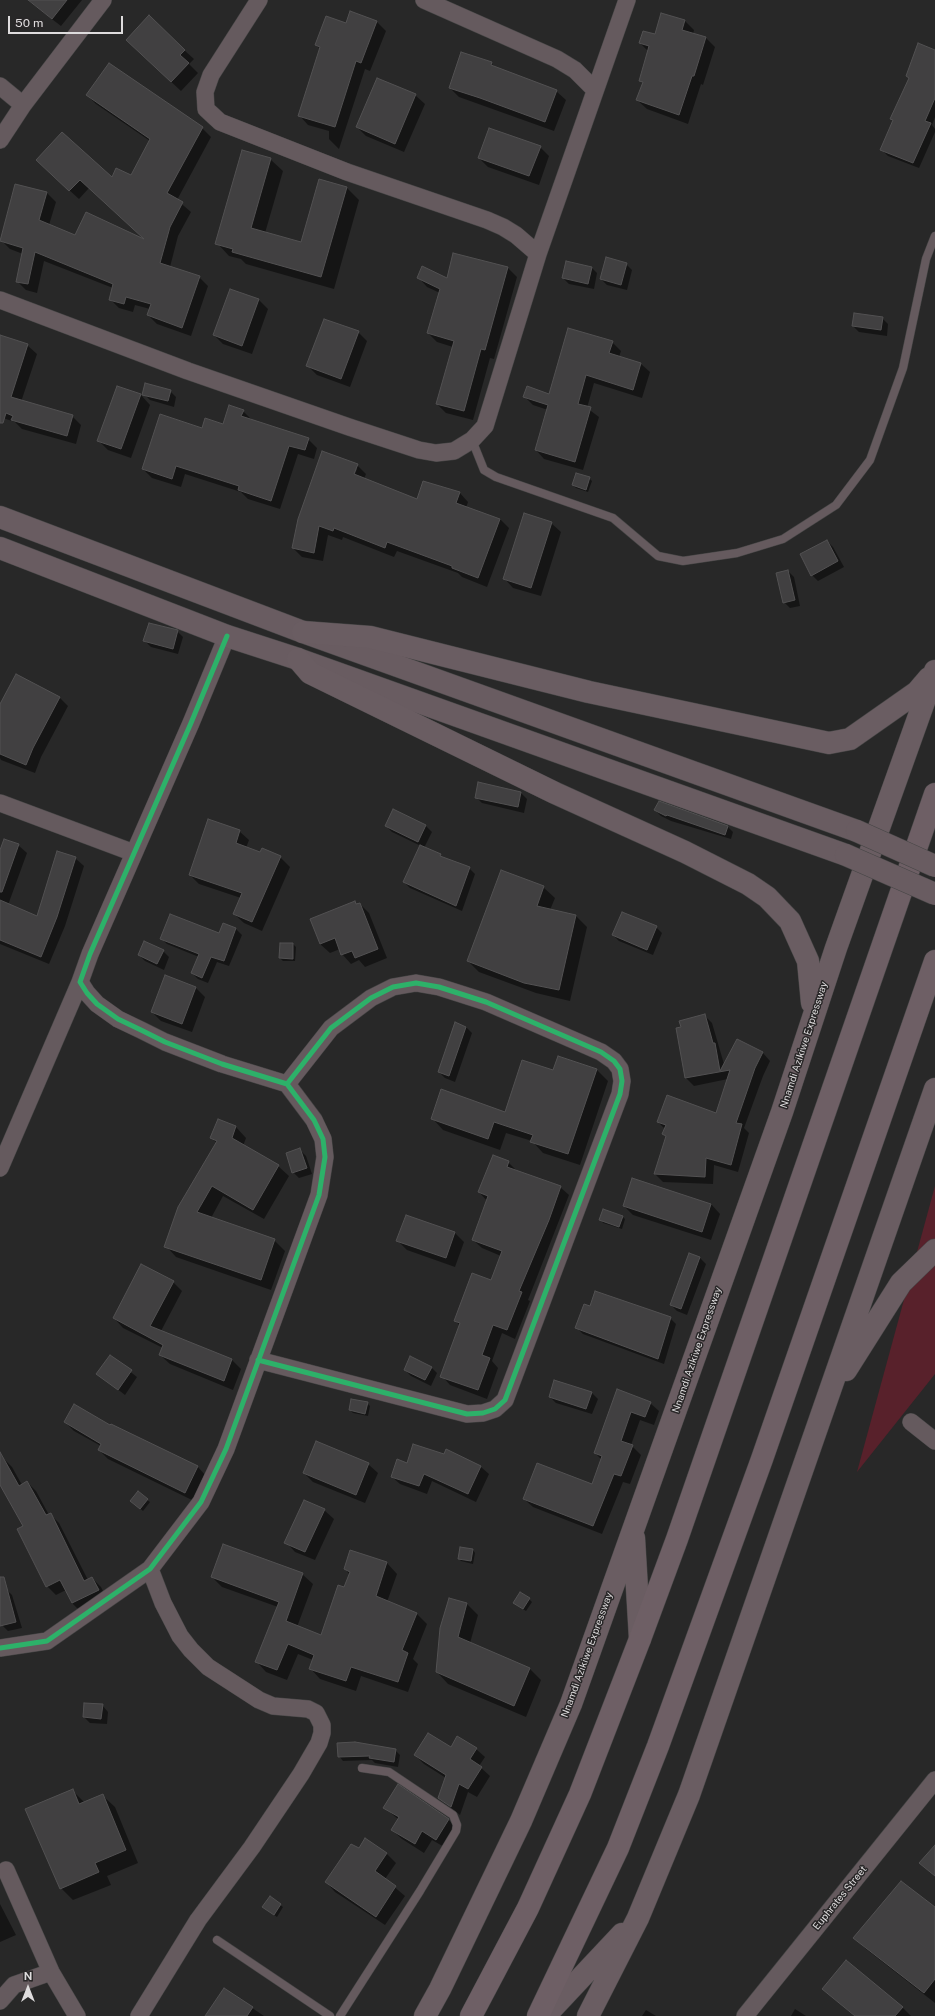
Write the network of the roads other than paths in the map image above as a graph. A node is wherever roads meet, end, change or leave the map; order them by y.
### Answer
1 (103, 0) edge
2 (259, 0) edge
3 (424, 0) edge
4 (626, 0) edge
5 (0, 86) edge
6 (594, 89) junction
7 (23, 105) junction
8 (0, 140) edge
9 (935, 236) edge
10 (538, 254) junction
11 (0, 300) edge
12 (472, 440) junction
13 (0, 517) edge
14 (0, 548) edge
15 (303, 632) junction
16 (227, 636) junction
17 (298, 659) junction
18 (935, 671) edge
19 (935, 794) edge
20 (0, 803) edge
21 (134, 853) junction
22 (935, 866) edge
23 (935, 894) edge
24 (935, 961) edge
25 (80, 982) junction
26 (816, 1008) junction
27 (287, 1084) junction
28 (935, 1089) edge
29 (931, 1117) edge
30 (0, 1168) edge
31 (935, 1250) edge
32 (258, 1360) junction
33 (827, 1400) junction
34 (911, 1422) dead end
35 (935, 1441) edge
36 (633, 1526) junction
37 (150, 1569) junction
38 (640, 1639) junction
39 (0, 1648) edge
40 (362, 1768) dead end
41 (933, 1785) edge
42 (6, 1870) dead end
43 (638, 1918) junction
44 (217, 1940) dead end
45 (51, 1972) junction
46 (0, 2001) edge
47 (77, 2016) edge
48 (139, 2016) edge
49 (330, 2016) edge
50 (340, 2016) edge
51 (425, 2016) edge
52 (471, 2016) edge
53 (538, 2016) edge
54 (545, 2016) edge
55 (588, 2016) edge
56 (745, 2016) edge

1 - 7 street
2 - 10 street
3 - 6 street
4 - 6 street
5 - 7 street
6 - 10 street
7 - 8 street
9 - 12 lane
10 - 12 street
11 - 12 street
13 - 15 main road
14 - 16 main road
15 - 18 highway
15 - 22 main road, bridge
16 - 17 main road
16 - 21 street
17 - 23 main road, bridge
17 - 26 highway
18 - 26 highway, Nnamdi Azikiwe Expressway
19 - 38 highway
20 - 21 street
21 - 25 street
24 - 53 highway
25 - 27 street
25 - 30 street
26 - 36 highway, Nnamdi Azikiwe Expressway
27 - 32 street
27 - 32 street
28 - 29 highway
29 - 33 highway
31 - 33 highway
32 - 37 street
33 - 43 highway
34 - 35 street
36 - 38 highway
36 - 51 highway, Nnamdi Azikiwe Expressway
37 - 39 street
37 - 48 street
38 - 52 highway
40 - 50 lane
41 - 56 street, Euphrates Street
42 - 45 street
43 - 54 highway
43 - 55 highway
44 - 49 lane
45 - 46 street
45 - 47 street

